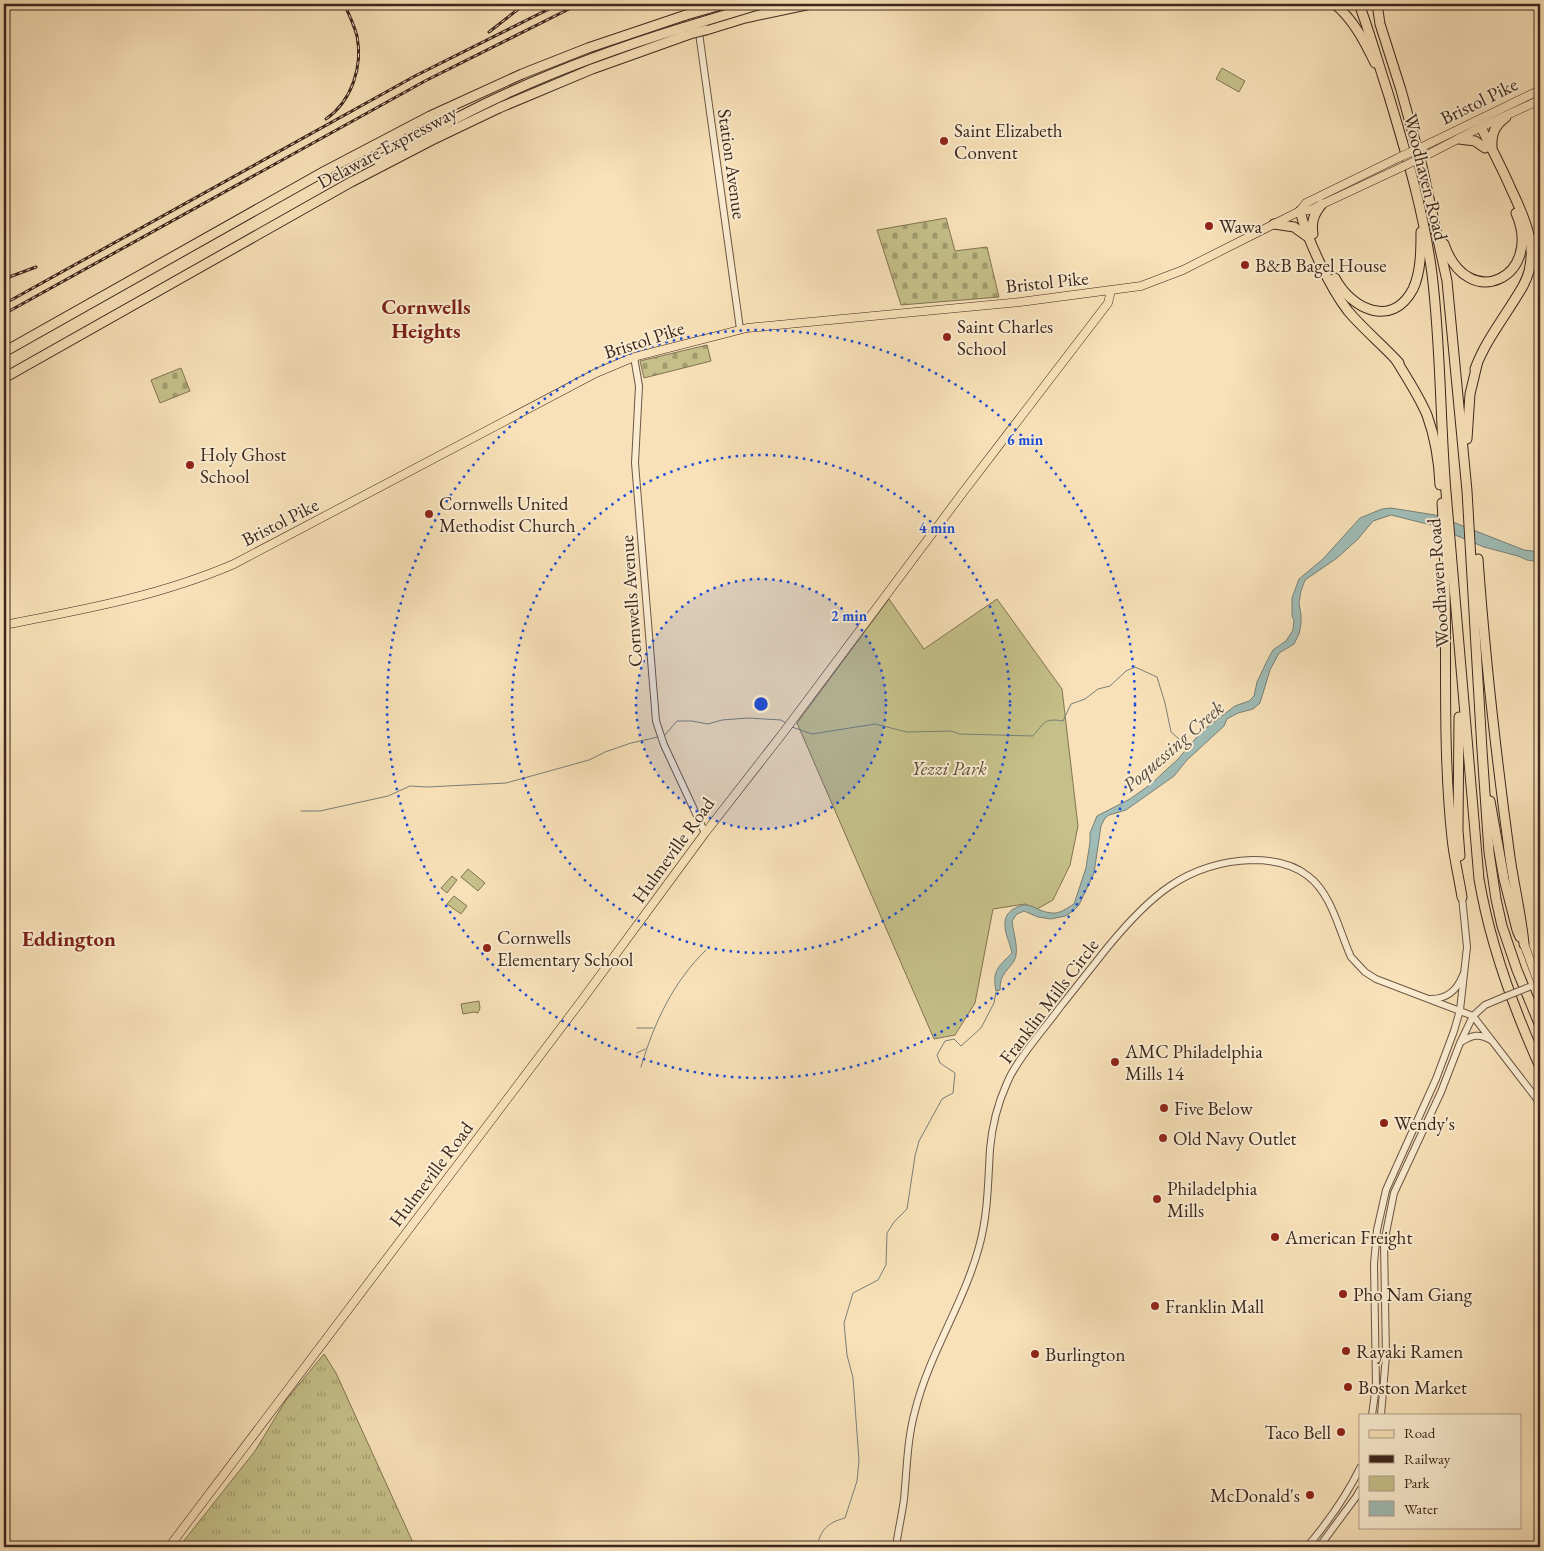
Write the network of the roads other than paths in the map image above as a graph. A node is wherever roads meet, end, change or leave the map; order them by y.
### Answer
1 (695, 4) edge
2 (724, 4) edge
3 (761, 4) edge
4 (811, 4) edge
5 (1335, 4) edge
6 (1359, 4) edge
7 (1365, 4) edge
8 (1377, 4) edge
9 (688, 30) junction
10 (1540, 90) edge
11 (1387, 92) junction
12 (1540, 100) edge
13 (1506, 117) junction
14 (1411, 124) junction
15 (1478, 126) junction
16 (1459, 139) junction
17 (1489, 148) junction
18 (1322, 204) junction
19 (1431, 206) junction
20 (1420, 209) junction
21 (1300, 211) junction
22 (1274, 224) junction
23 (1311, 235) junction
24 (1111, 291) junction
25 (740, 329) junction
26 (4, 352) edge
27 (634, 357) junction
28 (1396, 360) junction
29 (1477, 365) junction
30 (4, 378) edge
31 (1468, 490) junction
32 (1446, 492) junction
33 (1446, 518) junction
34 (1473, 527) junction
35 (1447, 536) junction
36 (1474, 546) junction
37 (4, 625) edge
38 (1459, 652) junction
39 (1482, 750) junction
40 (705, 833) junction
41 (1462, 898) junction
42 (1524, 944) junction
43 (1466, 964) junction
44 (1540, 984) edge
45 (1427, 999) junction
46 (1460, 1010) junction
47 (1473, 1016) junction
48 (1540, 1026) edge
49 (1493, 1041) junction
50 (1460, 1043) junction
51 (1540, 1068) edge
52 (1540, 1103) edge
53 (1372, 1414) edge
54 (1381, 1414) edge
55 (1359, 1470) edge
56 (1359, 1492) edge
57 (169, 1547) edge
58 (896, 1547) edge
59 (1307, 1547) edge
60 (1319, 1547) edge

1 - 25 street, Station Avenue
2 - 26 highway, Delaware Expressway, bridge
3 - 9 highway, bridge
4 - 9 highway, bridge
5 - 11 highway
6 - 11 highway
7 - 14 highway
8 - 14 highway
9 - 30 highway
10 - 15 main road, Bristol Pike
11 - 20 highway, Woodhaven Road
12 - 13 main road, Bristol Pike
13 - 15 main road, Bristol Pike
13 - 17 highway
14 - 19 highway, Woodhaven Road
15 - 16 main road, Bristol Pike
15 - 17 highway
15 - 21 main road, Bristol Pike, bridge
16 - 17 highway
16 - 18 main road, Bristol Pike, bridge
17 - 19 highway
17 - 29 highway
18 - 21 main road, Bristol Pike
18 - 23 highway
19 - 31 highway, Woodhaven Road
20 - 23 highway
20 - 32 highway, Woodhaven Road
21 - 22 main road, Bristol Pike
21 - 23 highway
22 - 23 highway
22 - 24 main road, Bristol Pike
23 - 28 highway
24 - 25 main road, Bristol Pike
24 - 40 main road, Hulmeville Road
25 - 27 main road, Bristol Pike
27 - 37 main road, Bristol Pike
27 - 40 street, Cornwells Avenue
28 - 32 highway
28 - 33 highway
29 - 31 highway
29 - 34 highway
31 - 34 highway, Woodhaven Road
32 - 33 highway, Woodhaven Road
33 - 35 highway, Woodhaven Road
34 - 36 highway, Woodhaven Road
35 - 38 highway, Woodhaven Road
35 - 41 highway
36 - 39 highway, Woodhaven Road
36 - 42 highway
38 - 41 highway
38 - 51 highway, Woodhaven Road
39 - 42 highway
39 - 48 highway, Woodhaven Road
40 - 57 main road, Hulmeville Road
41 - 43 street
42 - 44 main road
43 - 45 street
43 - 46 street
44 - 47 street, bridge
45 - 46 street, Franklin Mills Circle
45 - 58 street, Franklin Mills Circle
46 - 47 street, Franklin Mills Circle
46 - 53 street
47 - 49 street
47 - 50 street
49 - 50 street
49 - 52 street
50 - 54 street
55 - 59 street
56 - 60 street

